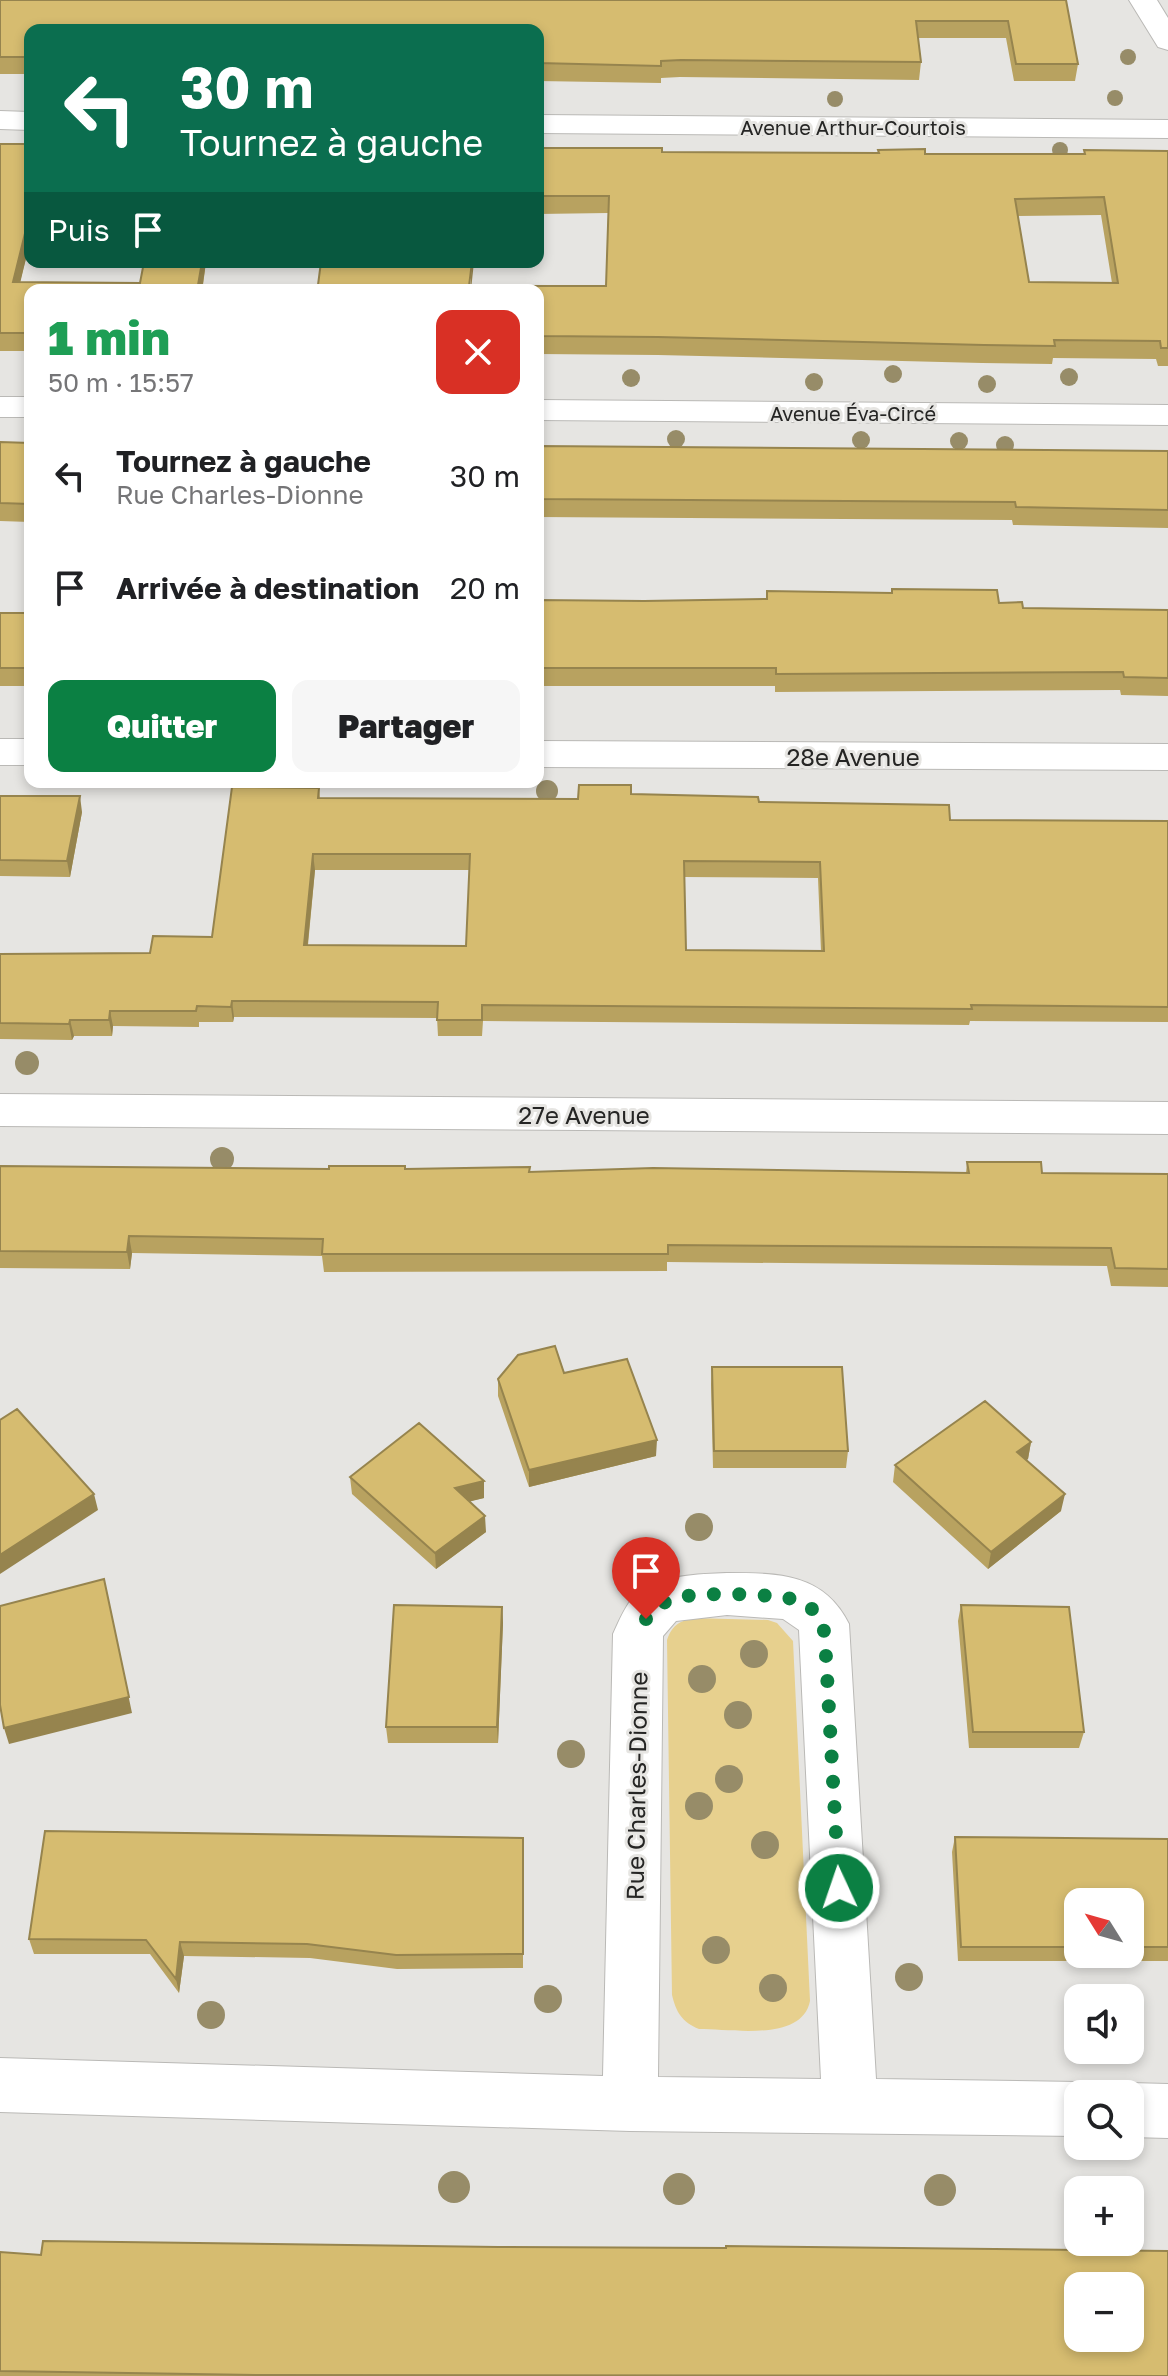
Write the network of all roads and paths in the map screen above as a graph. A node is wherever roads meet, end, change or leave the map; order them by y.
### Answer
1 (1143, 0) edge
2 (1168, 41) edge
3 (0, 120) edge
4 (24, 121) edge
5 (544, 124) edge
6 (1168, 129) edge
7 (0, 407) edge
8 (24, 407) edge
9 (544, 410) edge
10 (1168, 415) edge
11 (0, 752) edge
12 (24, 752) edge
13 (544, 754) edge
14 (1168, 757) edge
15 (0, 1110) edge
16 (1168, 1118) edge
17 (0, 2085) edge
18 (630, 2104) junction
19 (850, 2105) junction
20 (1064, 2109) edge
21 (1144, 2110) edge
22 (1168, 2111) edge

1 - 2 street
3 - 4 street
5 - 6 street, Avenue Arthur-Courtois
7 - 8 street
9 - 10 street, Avenue Éva-Circé
11 - 12 street
13 - 14 street, 28e Avenue
15 - 16 street, 27e Avenue
17 - 18 street
18 - 19 street
18 - 19 street, Rue Charles-Dionne
19 - 20 street
21 - 22 street

